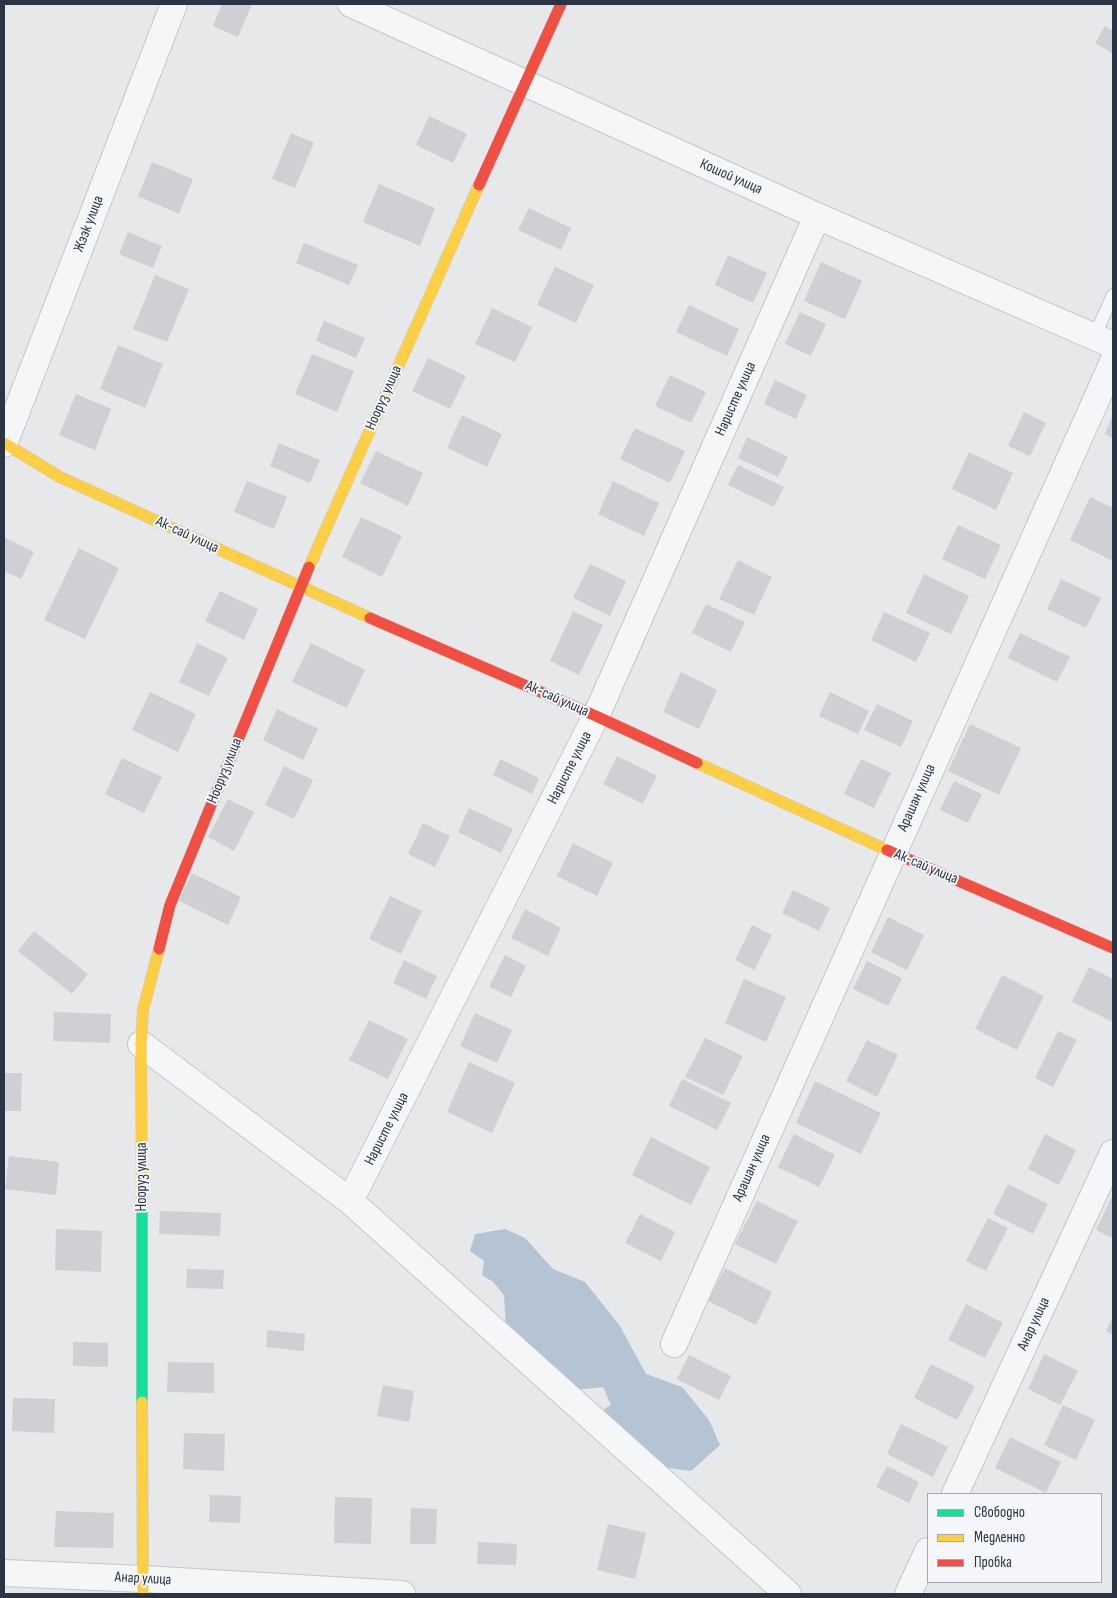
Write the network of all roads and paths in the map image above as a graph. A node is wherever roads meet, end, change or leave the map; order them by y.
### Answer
1 (174, 4) edge
2 (351, 4) edge
3 (561, 4) edge
4 (524, 83) junction
5 (817, 216) junction
6 (1113, 295) edge
7 (1103, 341) edge
8 (1113, 362) edge
9 (4, 444) edge
10 (300, 586) junction
11 (596, 716) junction
12 (893, 853) junction
13 (1113, 948) edge
14 (141, 1044) junction
15 (1113, 1153) edge
16 (350, 1201) junction
17 (674, 1344) dead end
18 (955, 1493) edge
19 (927, 1553) edge
20 (4, 1573) edge
21 (143, 1587) edge
22 (402, 1594) edge
23 (788, 1594) edge
24 (908, 1594) edge

1 - 9 street, Жээк улица
2 - 4 street, Кошой улица
3 - 4 street, Нооруз улица
4 - 5 street, Кошой улица
4 - 10 street, Нооруз улица
5 - 7 street, Кошой улица
5 - 11 street, Наристе улица
6 - 7 lane
8 - 12 street, Арашан улица
9 - 10 street, Ак-сай улица
10 - 11 street, Ак-сай улица
10 - 14 street, Нооруз улица
11 - 12 street, Ак-сай улица
11 - 16 street, Наристе улица
12 - 13 street, Ак-сай улица
12 - 17 street, Арашан улица
14 - 16 street
14 - 21 street, Нооруз улица
15 - 18 street, Анар улица
16 - 23 street
19 - 24 street
20 - 21 street, Анар улица
21 - 22 street, Анар улица

